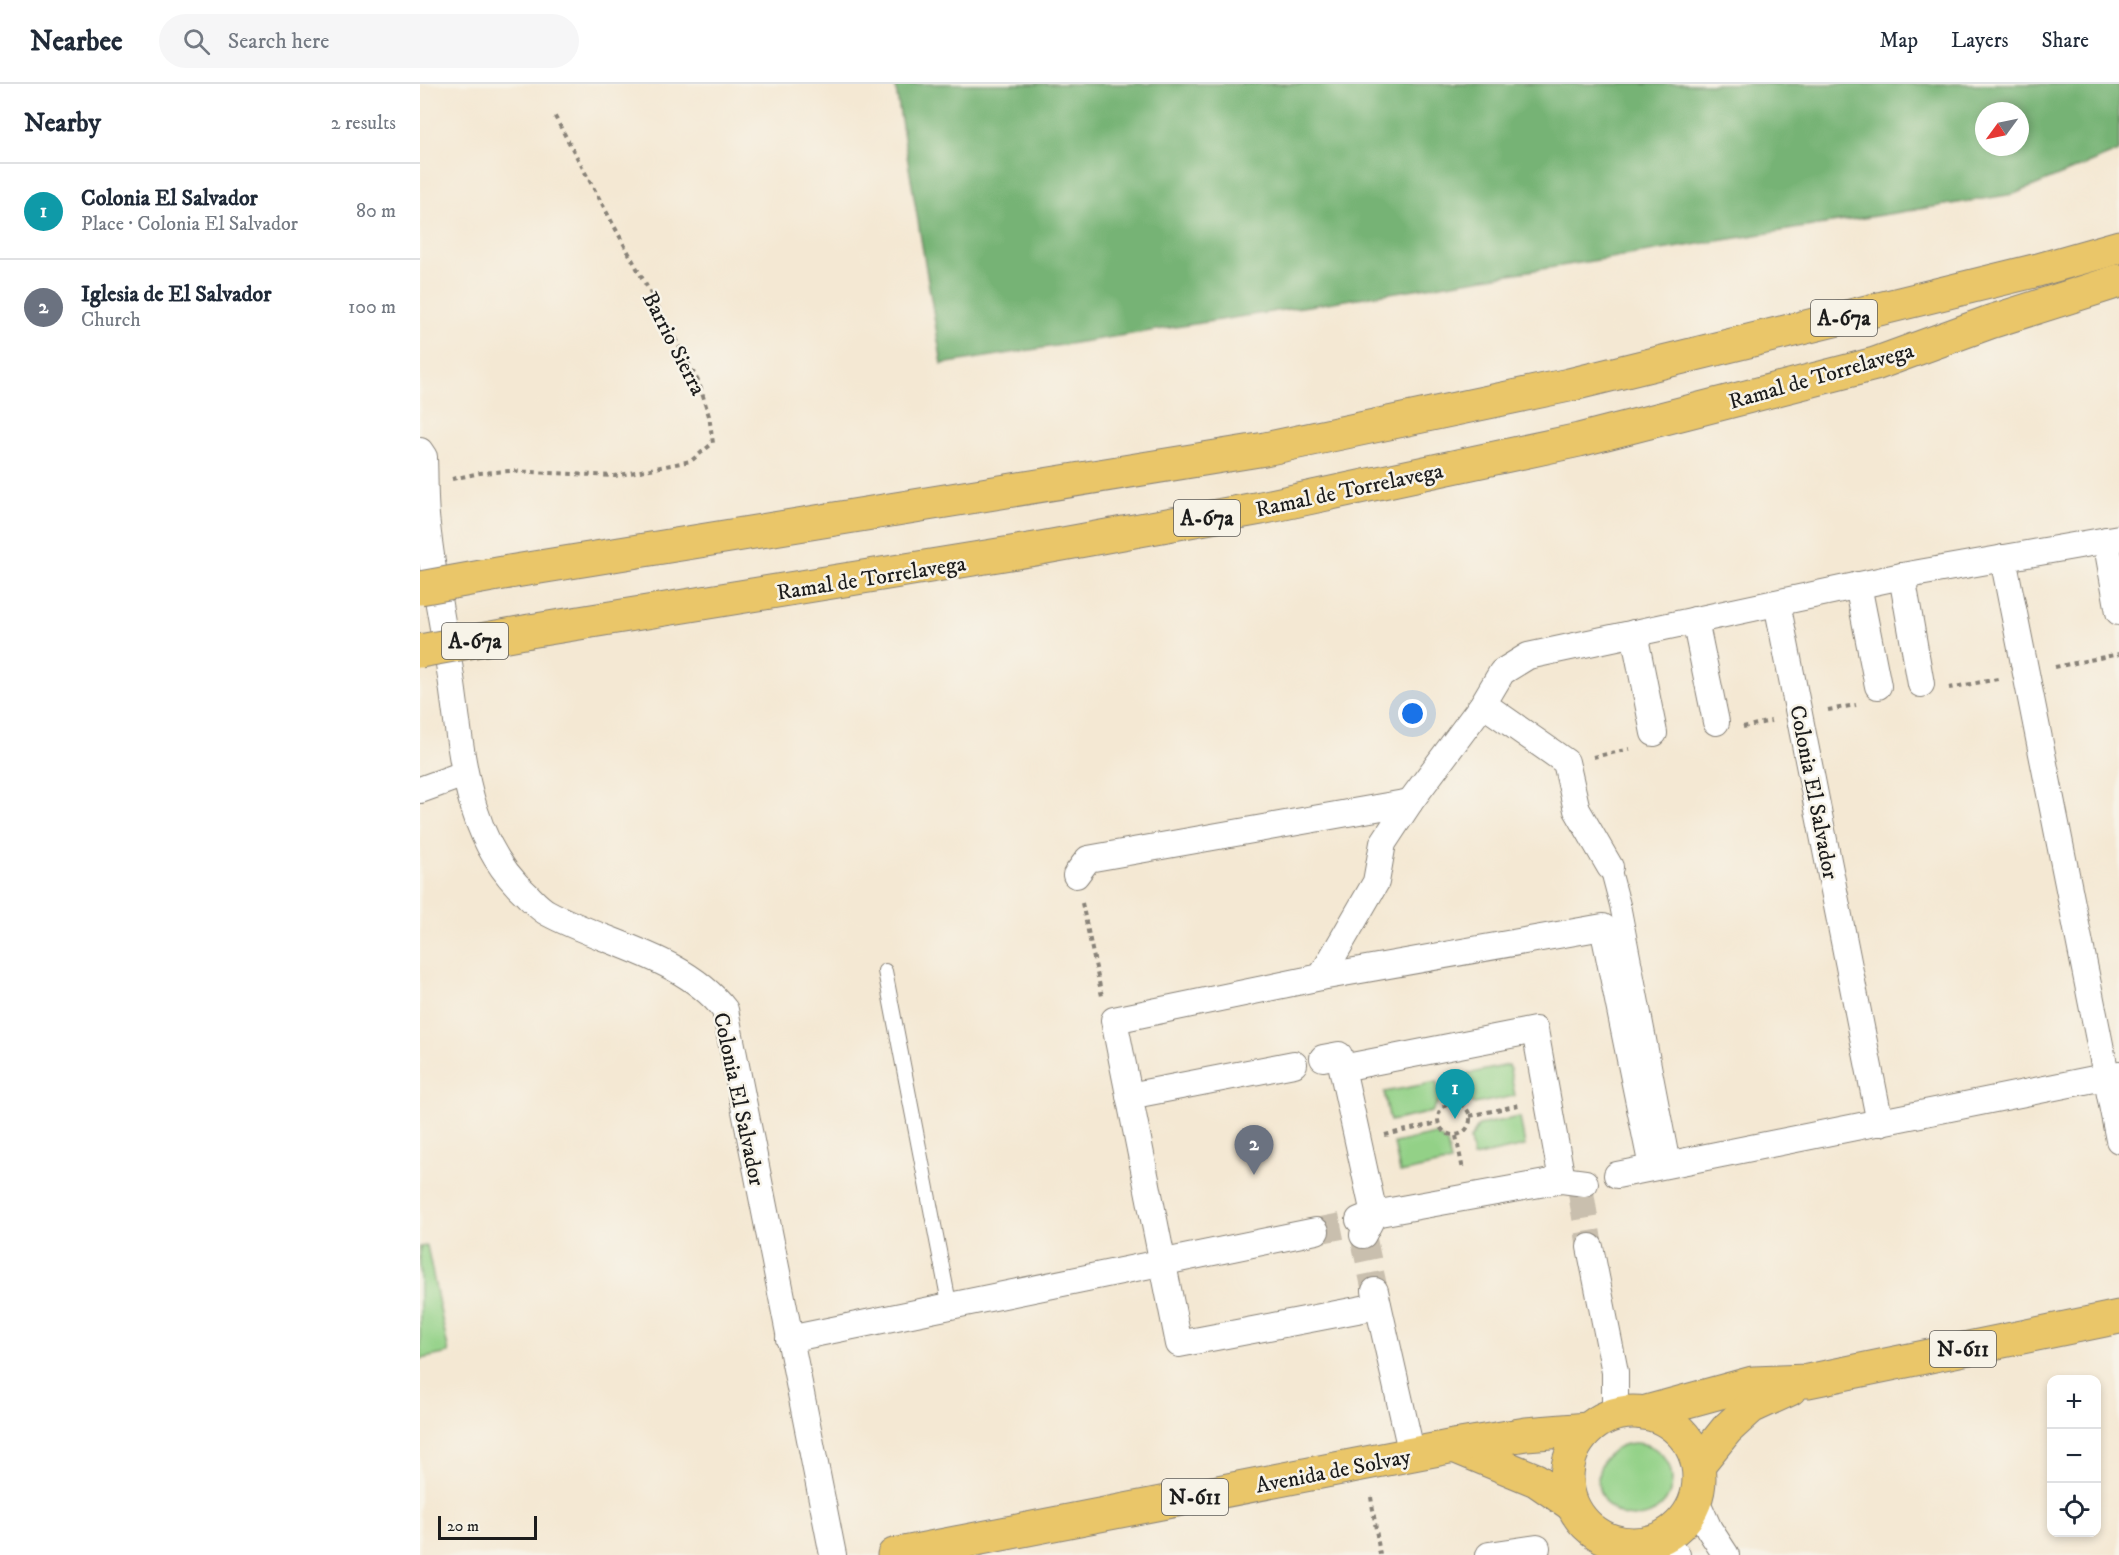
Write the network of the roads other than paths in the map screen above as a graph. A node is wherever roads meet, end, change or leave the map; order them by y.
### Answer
1 (2119, 233) edge
2 (2119, 247) edge
3 (2119, 281) edge
4 (2119, 301) edge
5 (1875, 364) junction
6 (1569, 385) junction
7 (420, 451) edge
8 (2112, 539) edge
9 (2003, 558) junction
10 (1902, 576) junction
11 (1858, 585) junction
12 (420, 588) edge
13 (1777, 603) junction
14 (2119, 612) edge
15 (1695, 620) junction
16 (1634, 633) junction
17 (420, 651) edge
18 (1921, 684) dead end
19 (1878, 686) dead end
20 (1483, 704) junction
21 (1716, 722) dead end
22 (1645, 741) road end
23 (464, 774) junction
24 (420, 790) edge
25 (1410, 802) junction
26 (1610, 867) joint
27 (1076, 875) road end
28 (885, 971) dead end
29 (1323, 983) junction
30 (1294, 1064) dead end
31 (2113, 1076) edge
32 (1129, 1096) junction
33 (1880, 1123) junction
34 (2119, 1140) edge
35 (1661, 1166) junction
36 (1617, 1175) dead end
37 (1362, 1224) joint
38 (1316, 1231) tunnel mouth
39 (1590, 1247) tunnel mouth
40 (1162, 1264) junction
41 (951, 1308) junction
42 (2119, 1317) edge
43 (789, 1340) junction
44 (1808, 1381) junction
45 (1615, 1419) junction
46 (1454, 1446) junction
47 (1412, 1455) junction
48 (1698, 1465) junction
49 (1696, 1500) junction
50 (1571, 1503) junction
51 (1642, 1544) junction
52 (1537, 1548) dead end
53 (833, 1555) edge
54 (894, 1555) edge
55 (1489, 1555) edge
56 (1677, 1555) edge
57 (1726, 1555) edge

1 - 6 highway
2 - 6 highway, Ramal de Torrelavega / A-67a
3 - 5 highway, Ramal de Torrelavega / A-67a
4 - 5 highway
5 - 17 highway, Ramal de Torrelavega / A-67a, bridge
6 - 12 highway, Ramal de Torrelavega / A-67a, bridge
7 - 23 street, Colonia El Salvador
8 - 9 street
8 - 14 street
9 - 10 street
9 - 31 street
10 - 11 street
10 - 18 street
11 - 13 street
11 - 19 street
13 - 15 street
13 - 33 street, Colonia El Salvador
15 - 16 street
15 - 21 street
16 - 20 street
16 - 22 street
20 - 25 street
20 - 26 street
23 - 24 street
23 - 43 street, Colonia El Salvador
25 - 27 street
25 - 29 street
26 - 35 street
28 - 41 lane
29 - 32 street
29 - 35 street
30 - 32 street
31 - 33 street
31 - 34 street
32 - 40 street
33 - 35 street
35 - 36 street
37 - 37 street
38 - 40 street
39 - 45 street
40 - 41 street
40 - 47 street
41 - 43 street
42 - 44 highway, Avenida de Solvay / N-611
43 - 53 street, Colonia El Salvador
44 - 45 highway, Avenida de Solvay / N-611
44 - 48 highway, Avenida de Solvay / N-611
45 - 46 highway, Avenida de Solvay / N-611
45 - 48 highway, N-611
45 - 50 highway
46 - 47 highway, Avenida de Solvay / N-611
46 - 50 highway
47 - 54 highway, Avenida de Solvay / N-611
48 - 49 highway
49 - 51 highway
49 - 57 street
50 - 51 highway
51 - 56 street
52 - 55 street

